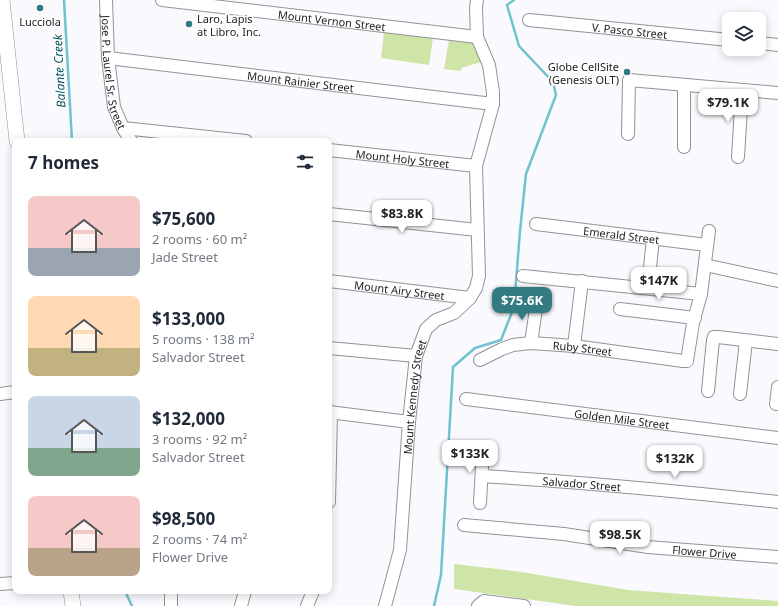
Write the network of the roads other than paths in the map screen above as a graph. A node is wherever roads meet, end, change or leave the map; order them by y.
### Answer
1 (2, 0) edge
2 (106, 0) edge
3 (162, 0) edge
4 (477, 0) edge
5 (530, 20) dead end
6 (477, 37) junction
7 (722, 39) edge
8 (766, 44) edge
9 (778, 45) edge
10 (108, 58) junction
11 (684, 85) junction
12 (742, 91) junction
13 (778, 94) edge
14 (493, 104) junction
15 (123, 128) junction
16 (628, 134) dead end
17 (17, 138) edge
18 (129, 138) edge
19 (218, 138) edge
20 (684, 147) dead end
21 (332, 150) edge
22 (738, 157) dead end
23 (476, 166) junction
24 (332, 214) edge
25 (536, 224) dead end
26 (477, 230) junction
27 (709, 231) dead end
28 (653, 238) junction
29 (707, 245) junction
30 (705, 265) junction
31 (523, 276) dead end
32 (582, 281) junction
33 (778, 281) edge
34 (332, 282) edge
35 (648, 288) junction
36 (701, 294) junction
37 (470, 298) junction
38 (537, 302) dead end
39 (620, 309) dead end
40 (695, 318) junction
41 (746, 341) junction
42 (531, 343) junction
43 (778, 344) edge
44 (574, 346) junction
45 (332, 348) edge
46 (416, 356) junction
47 (480, 360) dead end
48 (778, 387) edge
49 (708, 391) dead end
50 (12, 392) edge
51 (0, 394) edge
52 (740, 394) dead end
53 (466, 399) dead end
54 (776, 404) dead end
55 (332, 412) edge
56 (409, 422) junction
57 (778, 438) edge
58 (483, 447) dead end
59 (482, 476) junction
60 (778, 502) edge
61 (480, 503) dead end
62 (464, 525) dead end
63 (778, 557) edge
64 (12, 583) edge
65 (0, 584) edge
66 (71, 594) edge
67 (171, 594) edge
68 (244, 594) edge
69 (312, 594) edge
70 (73, 606) edge
71 (171, 606) edge
72 (241, 606) edge
73 (307, 606) edge
74 (385, 606) edge
75 (478, 606) edge
76 (524, 606) edge

1 - 17 main road
2 - 10 street, Jose P. Laurel Sr. Street
3 - 6 street, Mount Vernon Street
4 - 6 street, Mount Kennedy Street
5 - 7 street, V. Pasco Street
6 - 14 street, Mount Kennedy Street
8 - 9 street
10 - 14 street, Mount Rainier Street
10 - 15 street, Jose P. Laurel Sr. Street
11 - 12 street
11 - 16 street
11 - 20 street
12 - 13 street
12 - 22 street
14 - 23 street, Mount Kennedy Street
15 - 18 street, Jose P. Laurel Sr. Street
15 - 19 street
21 - 23 street, Mount Holy Street
23 - 26 street, Mount Kennedy Street
24 - 26 street
25 - 28 street, Emerald Street
26 - 37 street, Mount Kennedy Street
27 - 29 street
28 - 29 street, Emerald Street
28 - 35 street
29 - 30 street
30 - 33 street
30 - 36 street
31 - 32 street
32 - 35 street
32 - 44 street
34 - 37 street, Mount Airy Street
35 - 36 street
36 - 40 street
37 - 46 street, Mount Kennedy Street
38 - 42 street
39 - 40 street
40 - 44 street, Ruby Street
41 - 43 street
41 - 49 street
41 - 52 street
42 - 44 street, Ruby Street
42 - 47 street, Ruby Street
45 - 46 street
46 - 56 street, Mount Kennedy Street
48 - 54 street
50 - 51 street
53 - 57 street, Golden Mile Street
55 - 56 street
56 - 74 street, Mount Kennedy Street
58 - 59 street
59 - 60 street, Salvador Street
59 - 61 street
62 - 63 street, Flower Drive
64 - 65 street
66 - 70 main road
67 - 71 street
68 - 72 street
69 - 73 street
75 - 76 street

